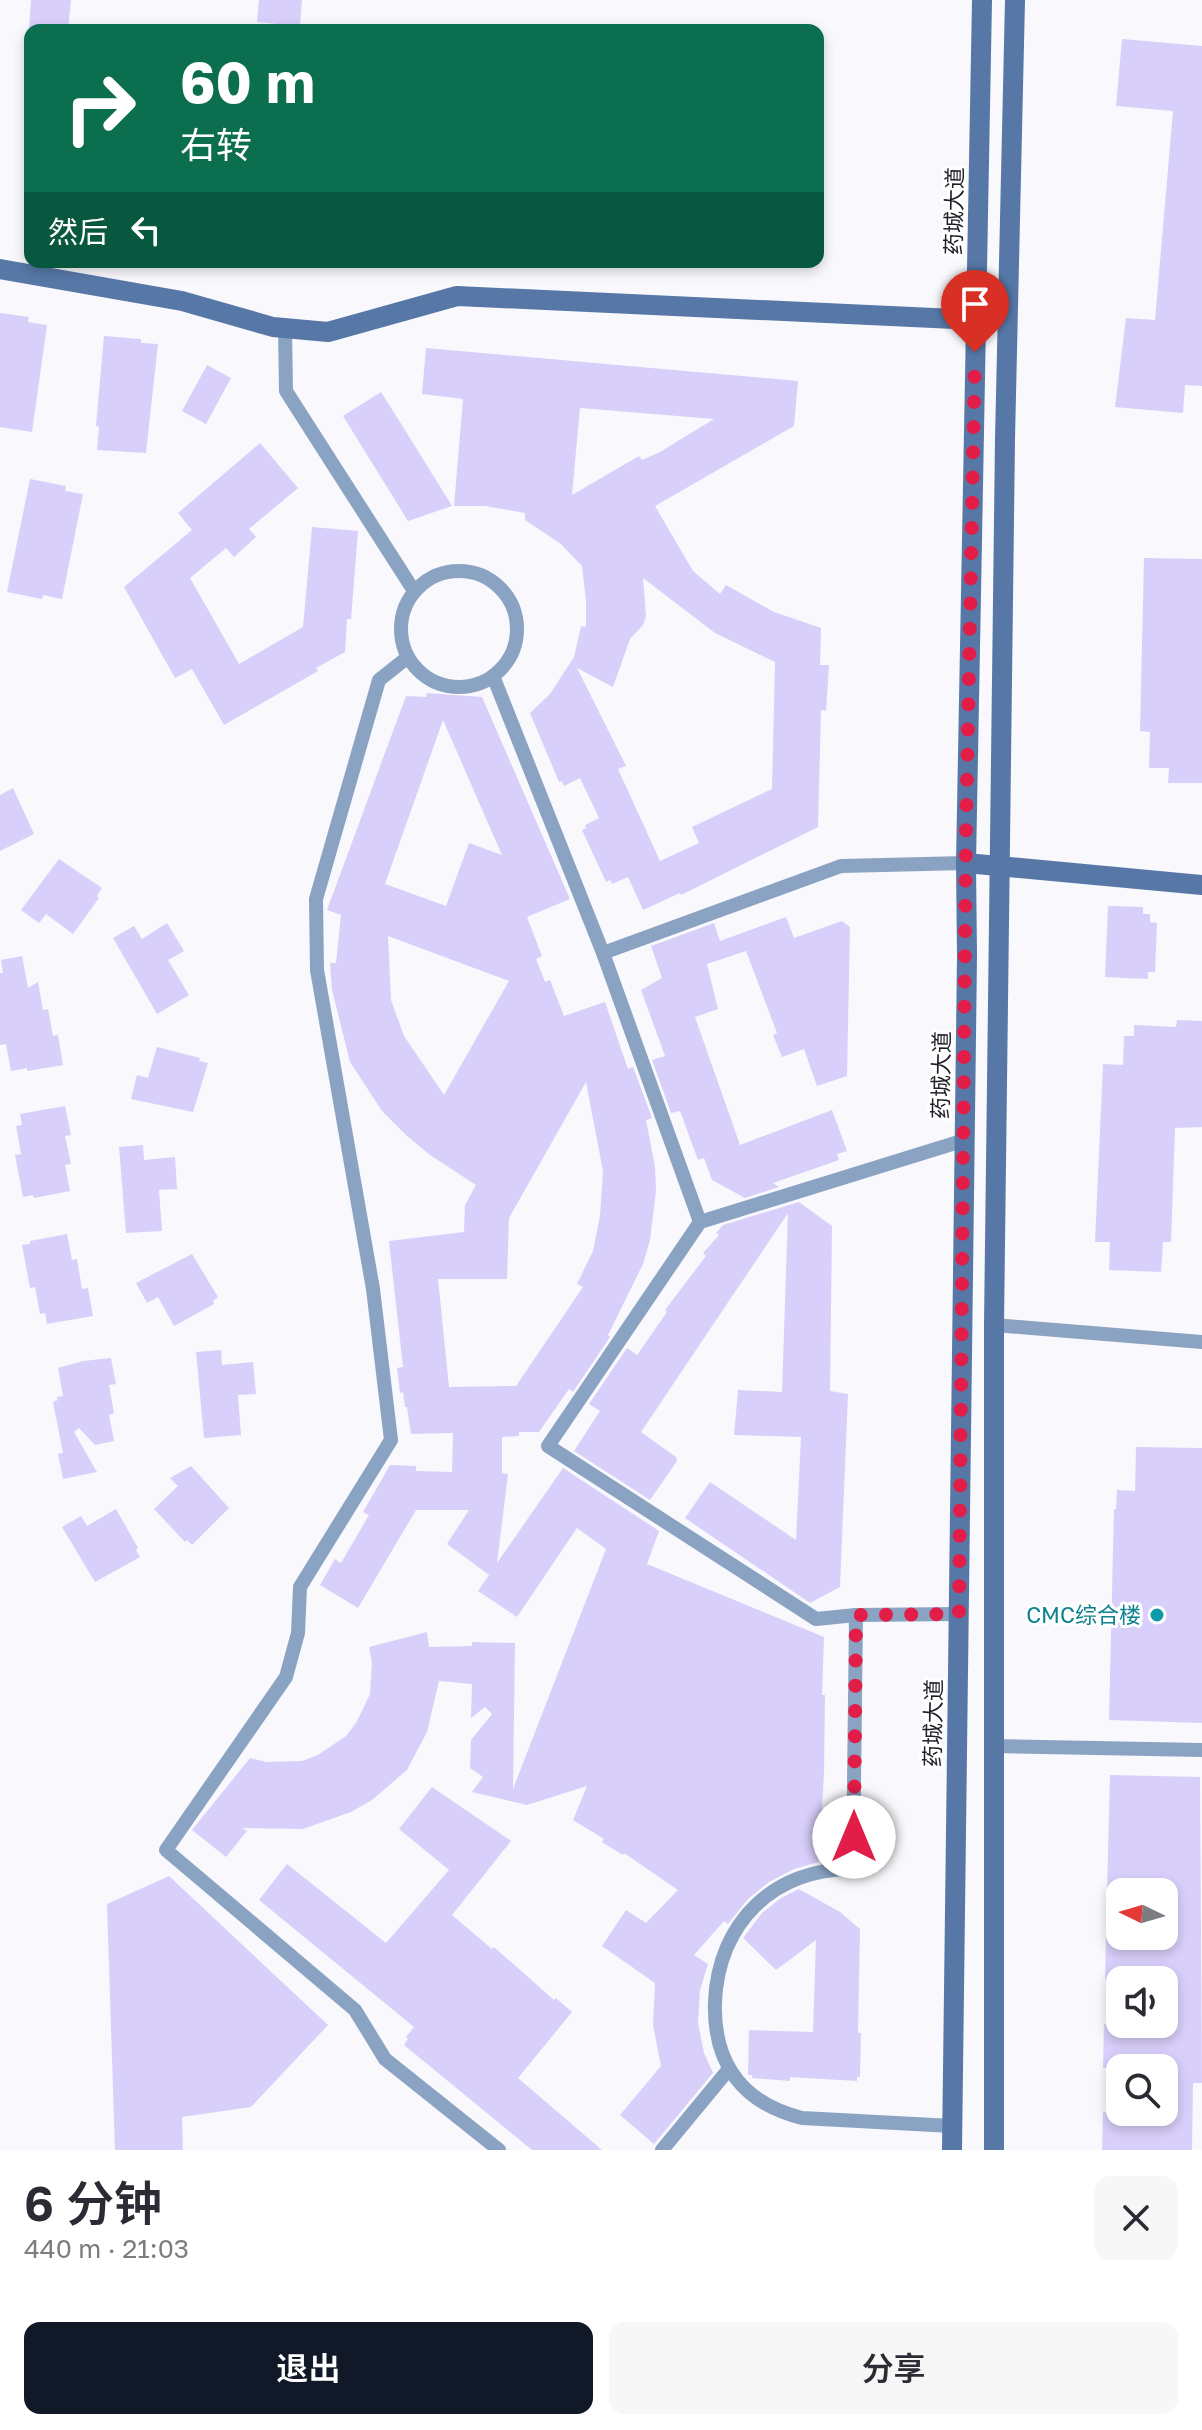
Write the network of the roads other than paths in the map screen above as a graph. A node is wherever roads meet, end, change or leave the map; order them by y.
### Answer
1 (982, 0) edge
2 (1015, 0) edge
3 (0, 269) edge
4 (976, 320) junction
5 (285, 328) junction
6 (414, 591) junction
7 (408, 657) junction
8 (493, 676) junction
9 (966, 863) junction
10 (1001, 866) junction
11 (1202, 885) edge
12 (603, 953) junction
13 (965, 1140) junction
14 (700, 1222) junction
15 (994, 1325) junction
16 (1202, 1342) edge
17 (959, 1614) junction
18 (856, 1615) junction
19 (994, 1746) junction
20 (1202, 1750) edge
21 (729, 2069) junction
22 (952, 2126) junction
23 (499, 2150) edge
24 (662, 2150) edge
25 (952, 2150) edge
26 (994, 2150) edge

1 - 4 main road, 药城大道
2 - 10 main road
3 - 5 main road
4 - 5 main road
4 - 9 main road, 药城大道
5 - 6 lane
6 - 7 lane
6 - 8 lane
7 - 8 lane
7 - 23 lane
8 - 12 lane
9 - 10 main road
9 - 12 lane
9 - 13 main road, 药城大道
10 - 11 main road
10 - 15 main road
12 - 14 lane
13 - 14 lane
13 - 17 main road, 药城大道
14 - 18 lane
15 - 16 lane
15 - 19 main road
17 - 18 lane
17 - 22 main road, 药城大道
18 - 21 lane
19 - 20 lane
19 - 26 main road
21 - 22 lane
21 - 24 lane
22 - 25 main road, 药城大道

